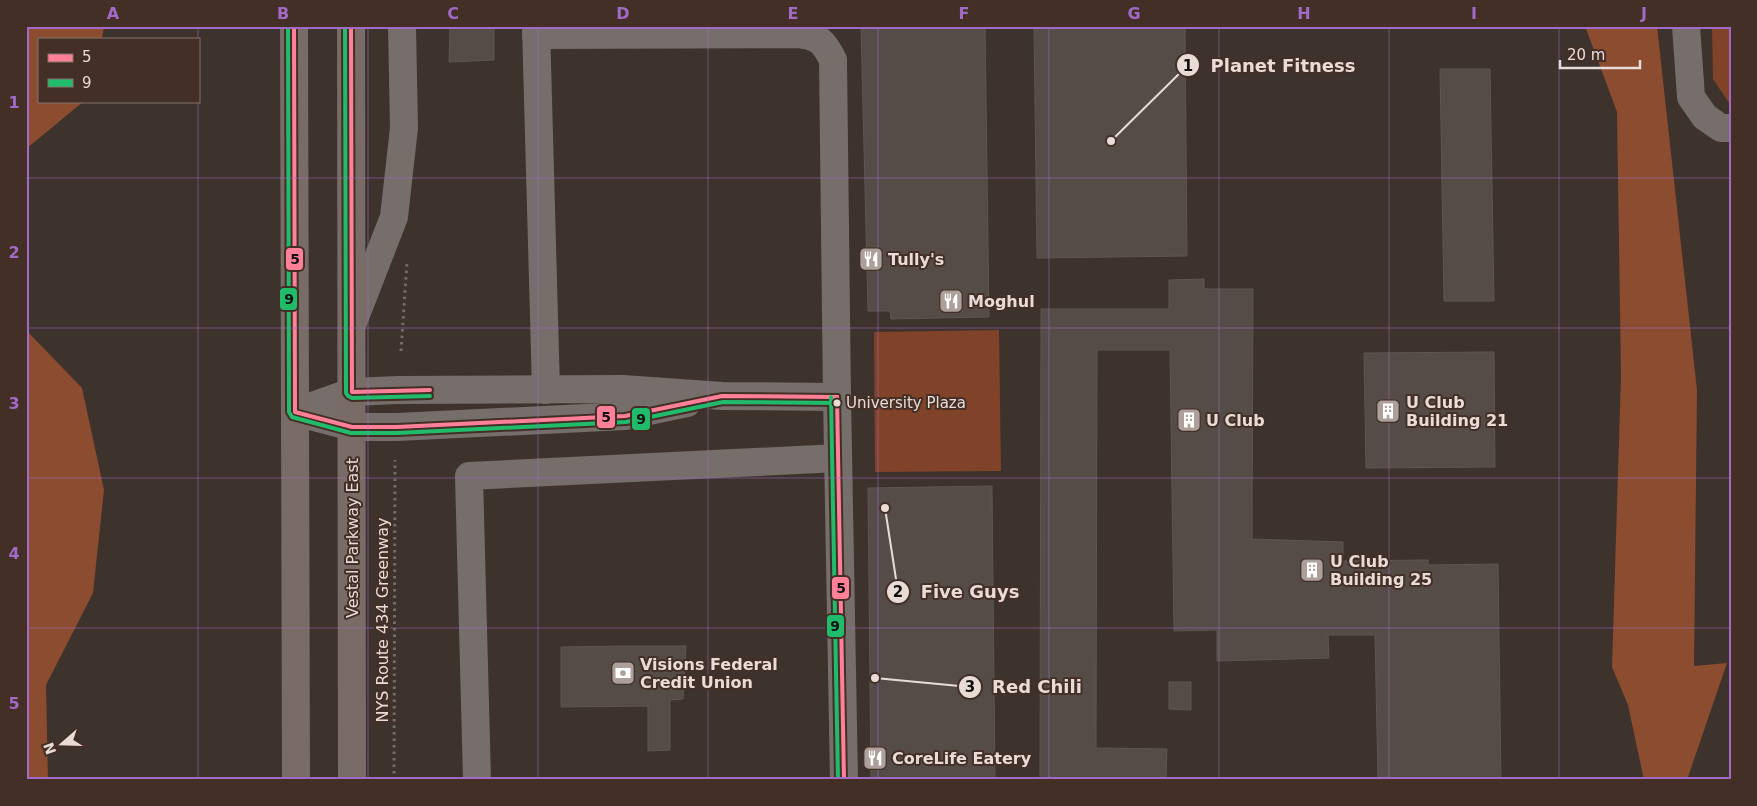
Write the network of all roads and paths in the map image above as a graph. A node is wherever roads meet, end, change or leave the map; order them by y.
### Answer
1 (294, 26) edge
2 (351, 26) edge
3 (402, 26) edge
4 (1686, 26) edge
5 (536, 31) edge
6 (1731, 128) edge
7 (408, 252) dead end
8 (352, 325) junction
9 (400, 350) dead end
10 (546, 390) junction
11 (352, 392) junction
12 (722, 396) junction
13 (836, 397) junction
14 (295, 412) junction
15 (352, 427) junction
16 (838, 458) junction
17 (395, 460) dead end
18 (296, 780) edge
19 (352, 780) edge
20 (394, 780) edge
21 (477, 780) edge
22 (844, 780) edge

1 - 14 main road
2 - 8 main road, Vestal Parkway East
3 - 8 street
4 - 6 street
5 - 10 street
5 - 13 street
7 - 9 path
8 - 11 main road, Vestal Parkway East
10 - 11 street
10 - 12 street
11 - 14 street
11 - 15 main road, Vestal Parkway East
12 - 13 street
12 - 15 street
13 - 16 street
14 - 15 street
14 - 18 main road
15 - 19 main road, Vestal Parkway East
16 - 21 street
16 - 22 street
17 - 20 path, NYS Route 434 Greenway

